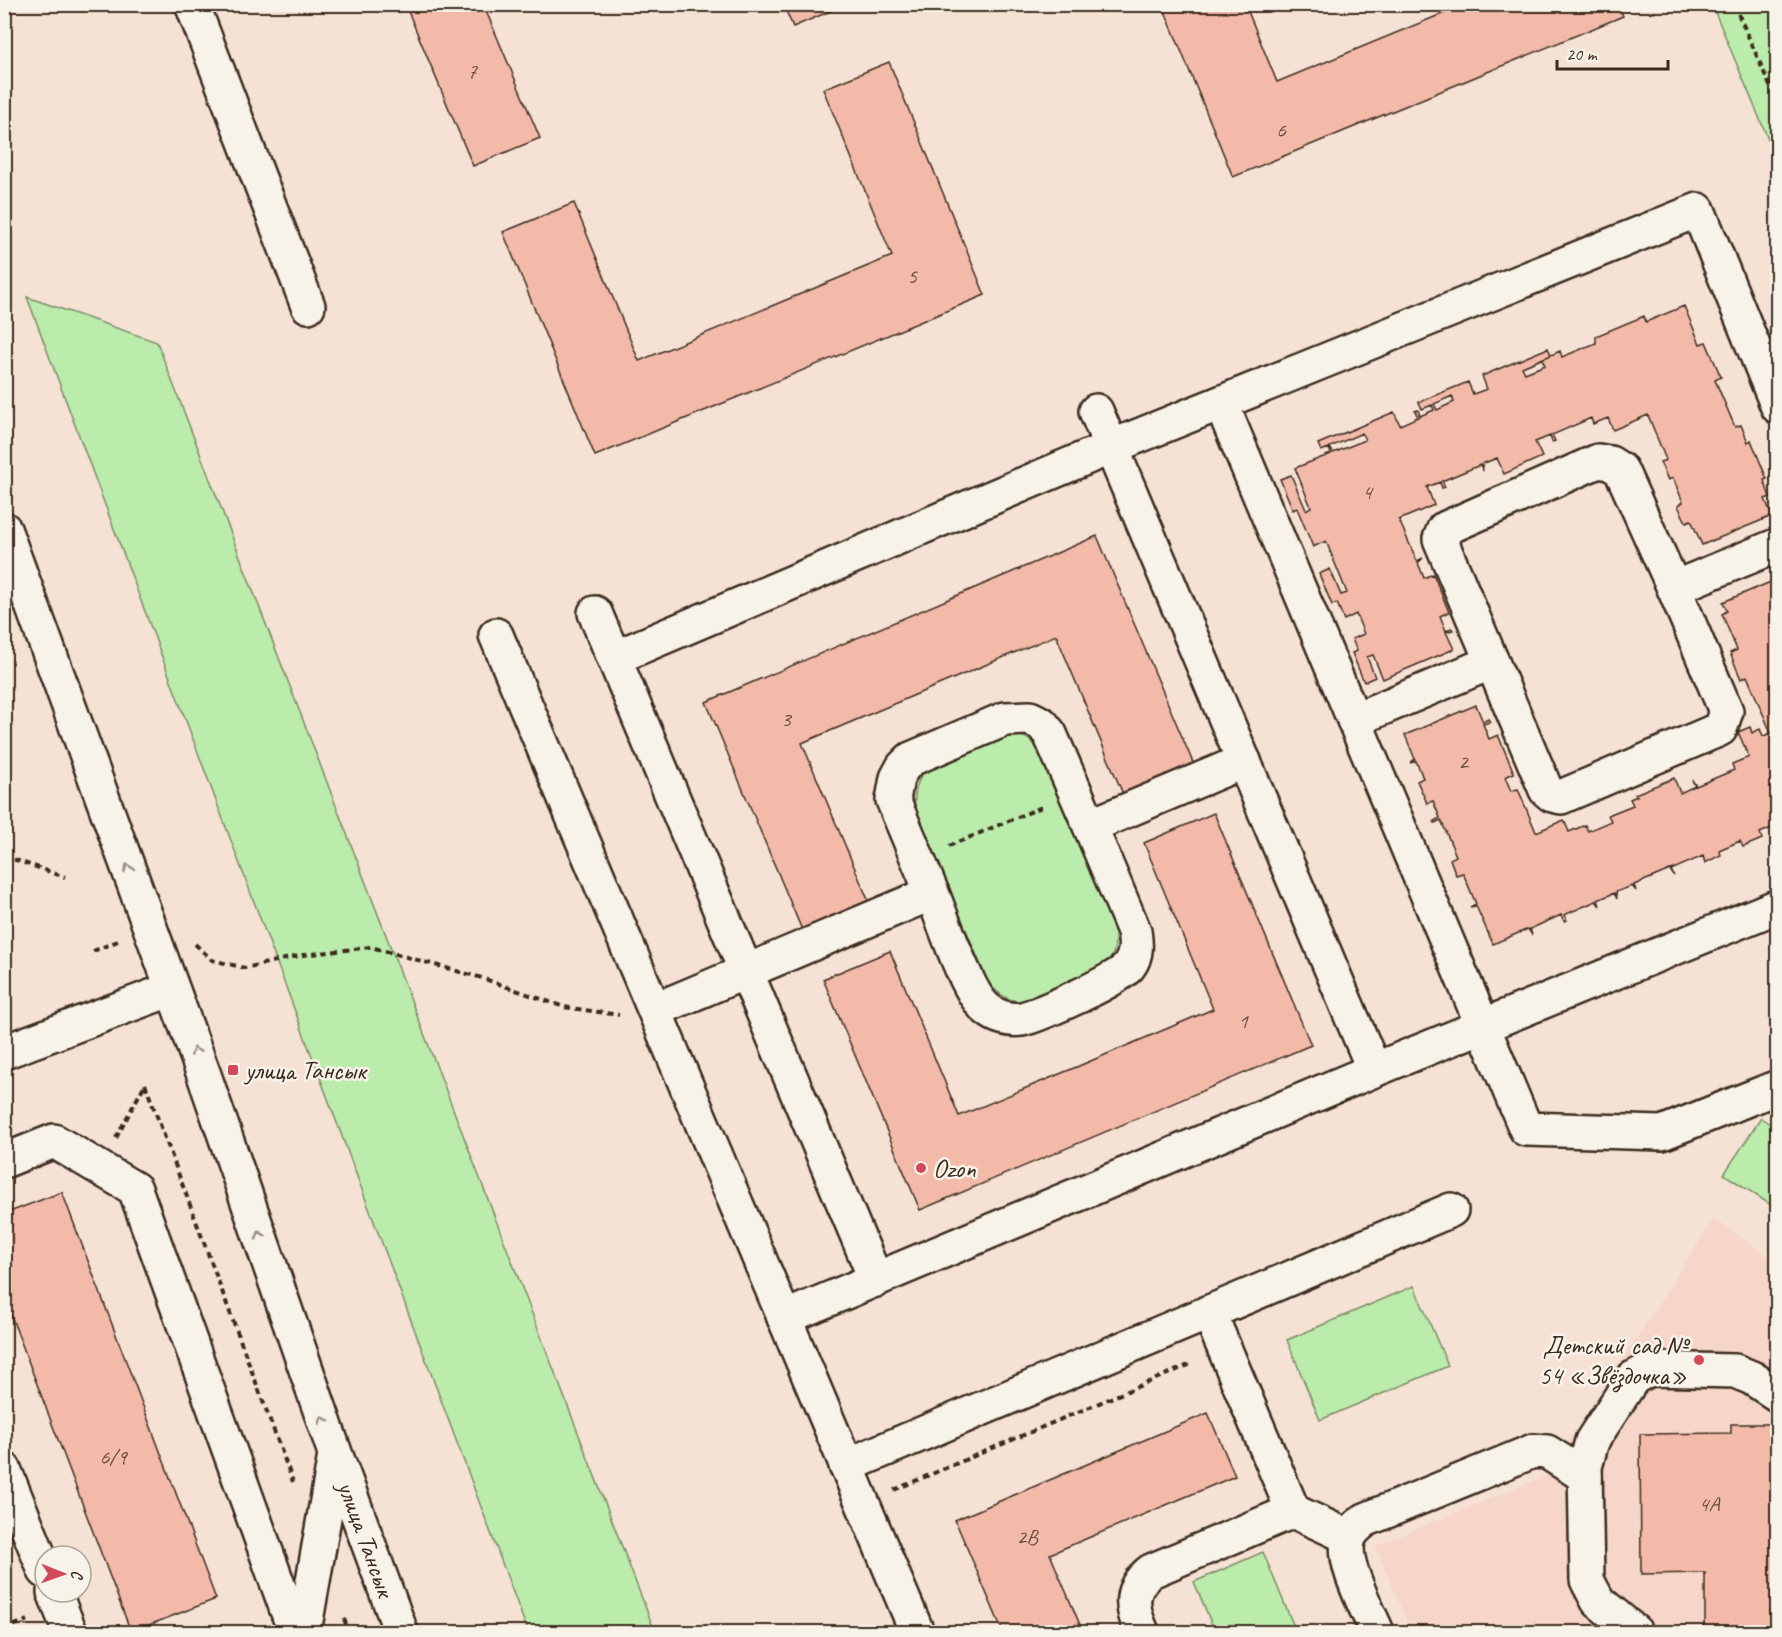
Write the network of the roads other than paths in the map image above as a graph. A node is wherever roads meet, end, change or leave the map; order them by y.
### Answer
1 (192, 4) edge
2 (308, 306) dead end
3 (1221, 403) junction
4 (1778, 406) edge
5 (1096, 411) dead end
6 (1111, 447) junction
7 (4, 529) edge
8 (1778, 545) edge
9 (1674, 588) junction
10 (595, 613) dead end
11 (496, 635) dead end
12 (614, 658) junction
13 (1492, 662) junction
14 (1354, 720) junction
15 (1244, 761) junction
16 (1090, 826) junction
17 (932, 893) junction
18 (1778, 906) edge
19 (746, 972) junction
20 (172, 989) junction
21 (655, 1010) junction
22 (1482, 1026) junction
23 (4, 1053) edge
24 (1374, 1070) junction
25 (1778, 1087) edge
26 (4, 1161) edge
27 (1451, 1210) dead end
28 (876, 1280) junction
29 (1209, 1312) junction
30 (784, 1318) junction
31 (1778, 1395) edge
32 (335, 1453) junction
33 (846, 1466) junction
34 (4, 1469) edge
35 (1585, 1476) junction
36 (1293, 1511) junction
37 (1349, 1537) junction
38 (34, 1544) edge
39 (59, 1604) edge
40 (70, 1632) edge
41 (295, 1632) edge
42 (304, 1632) edge
43 (401, 1632) edge
44 (917, 1632) edge
45 (1142, 1632) edge
46 (1377, 1632) edge
47 (1635, 1632) edge

1 - 2 street
3 - 4 street
3 - 6 street
3 - 14 street
5 - 6 street
6 - 12 street
6 - 15 street
20 -> 7 street, улица Тансык
8 - 9 street
9 - 13 street
9 - 13 street
10 - 12 street
11 - 21 street
12 - 19 street
13 - 14 street
14 - 22 street
15 - 16 street
15 - 24 street
16 - 17 street
16 - 17 street
17 - 19 street
18 - 22 street
19 - 21 street
19 - 28 street
20 - 23 street
32 -> 20 street, улица Тансык
21 - 30 street
22 - 24 street
22 - 25 street
24 - 28 street
26 - 41 street
27 - 29 street
28 - 30 street
29 - 33 street
29 - 36 street
30 - 33 street
31 - 35 street
32 - 42 street
32 - 43 street, улица Тансык
33 - 44 street
34 - 38 street
35 - 37 street
35 - 47 street
36 - 37 street
36 - 45 street
37 - 46 street
39 - 40 street

